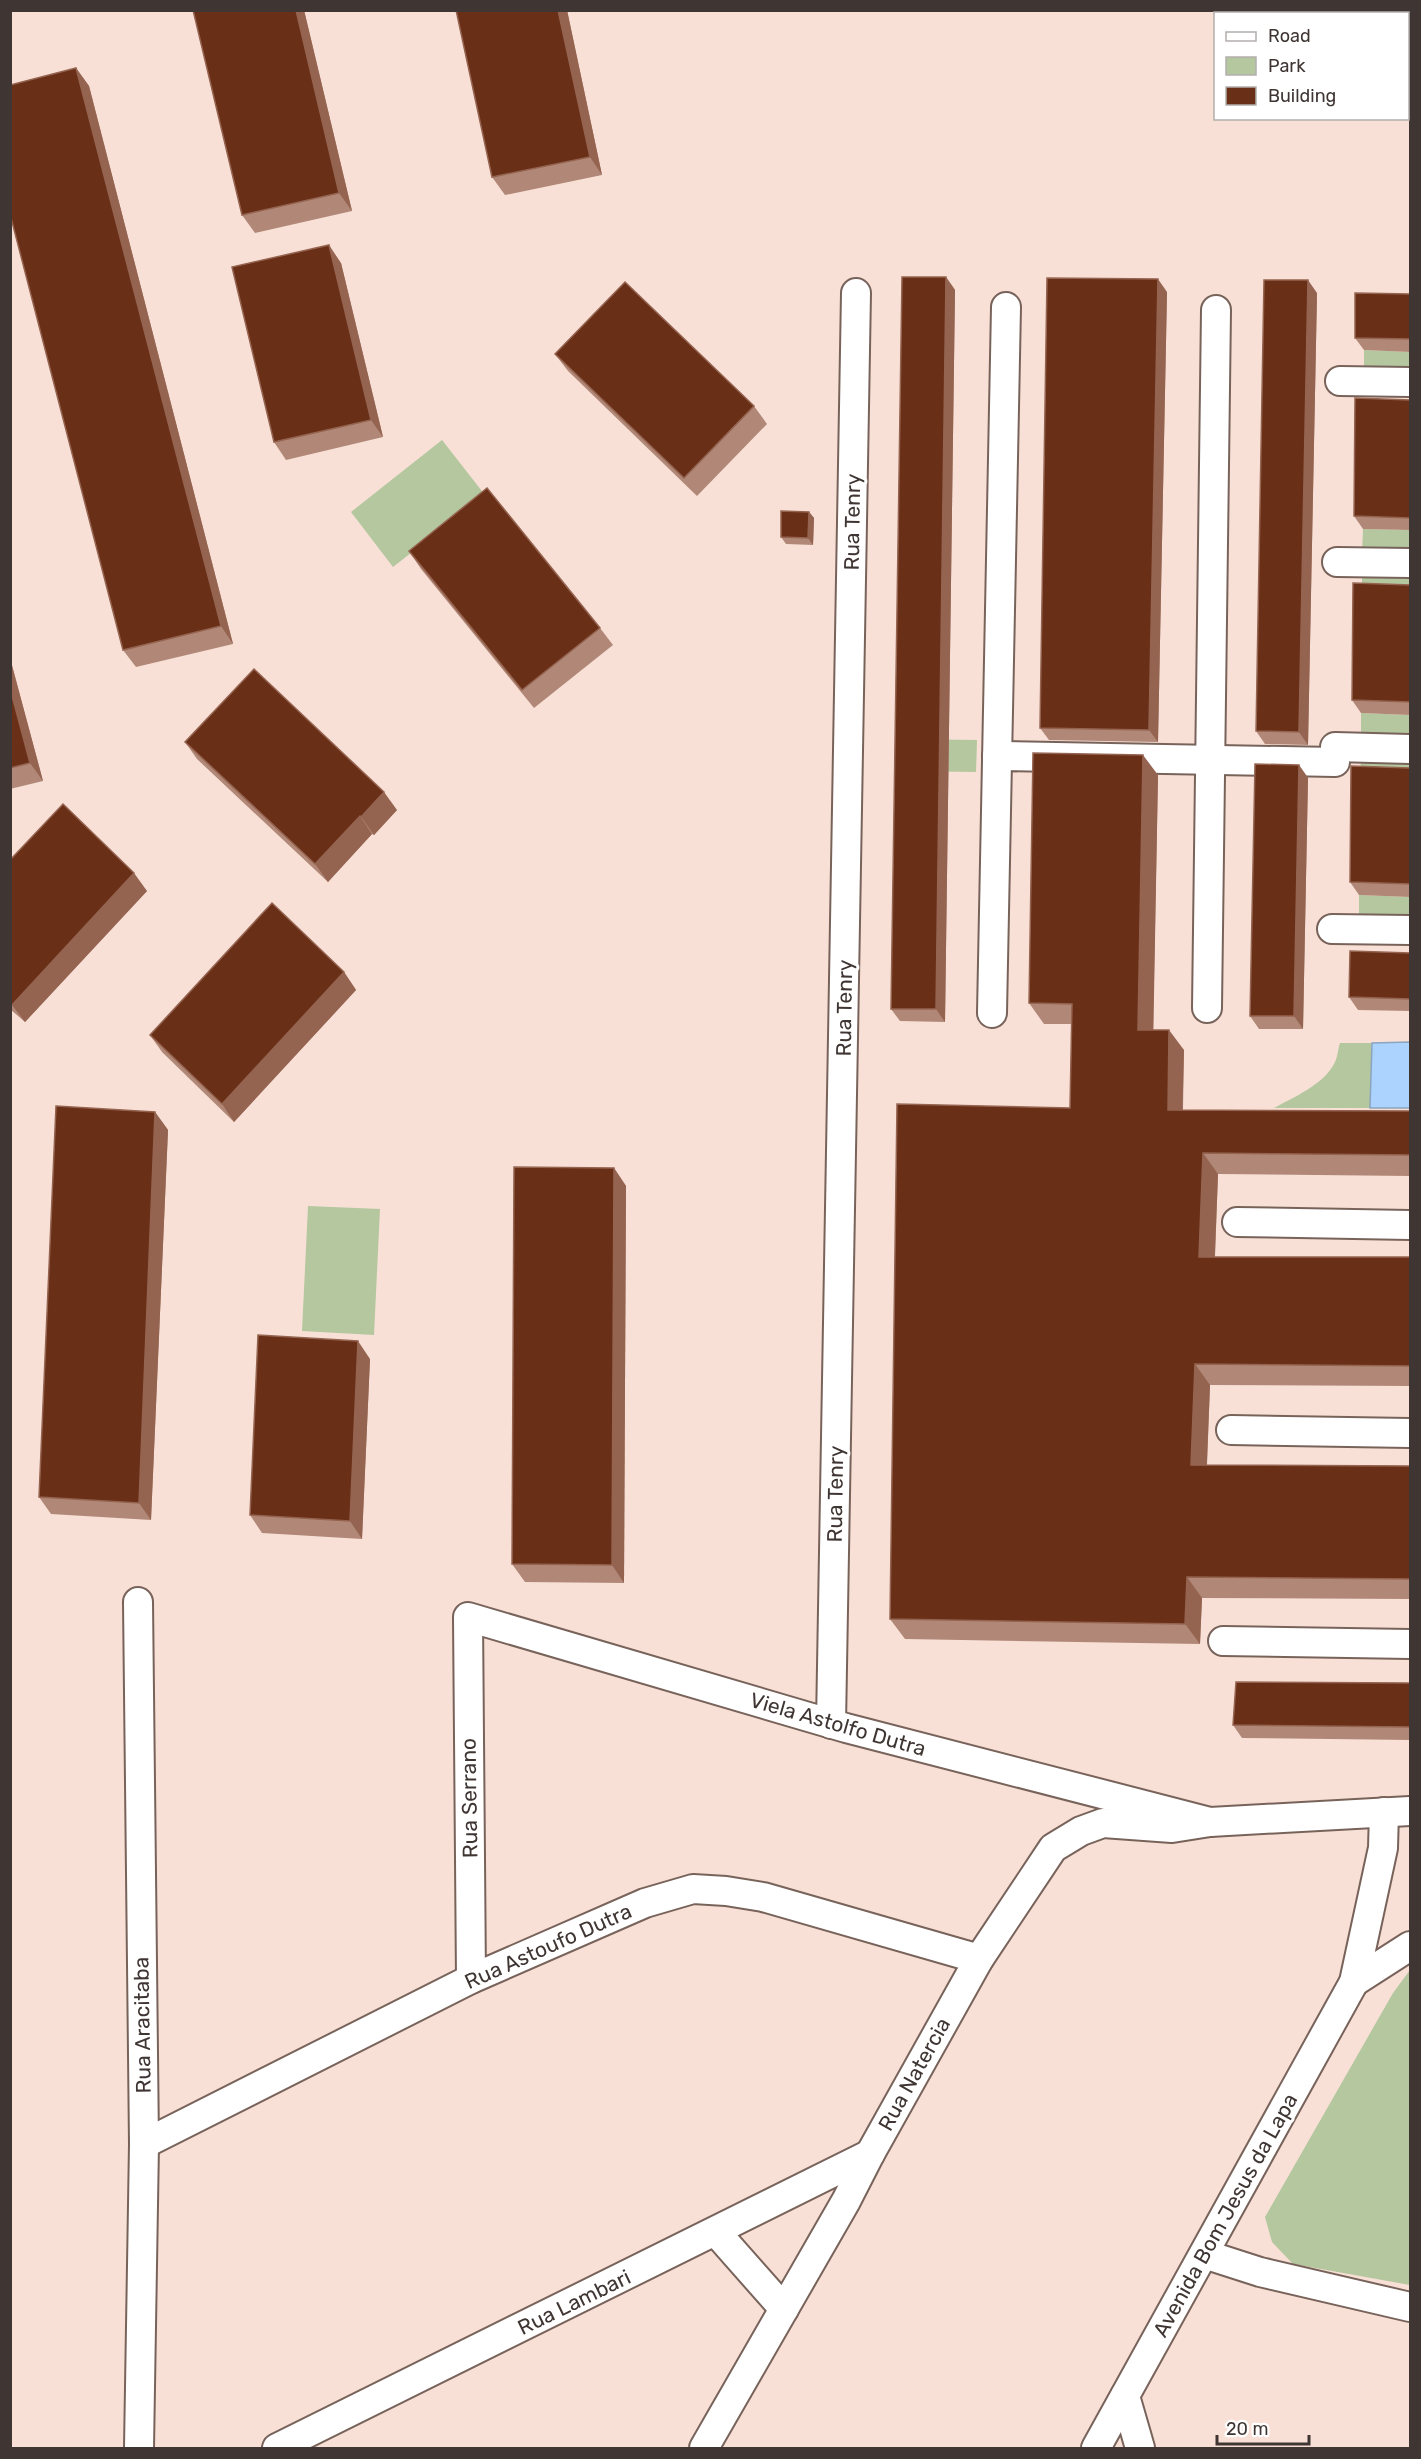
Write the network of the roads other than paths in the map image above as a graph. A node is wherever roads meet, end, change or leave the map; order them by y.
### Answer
1 (856, 293) dead end
2 (1006, 307) dead end
3 (1216, 310) dead end
4 (1340, 381) dead end
5 (1410, 382) edge
6 (1337, 562) dead end
7 (1410, 563) edge
8 (1410, 749) edge
9 (997, 756) junction
10 (1210, 760) junction
11 (1332, 929) dead end
12 (1410, 930) edge
13 (1207, 1008) dead end
14 (992, 1012) dead end
15 (1238, 1222) dead end
16 (1410, 1225) edge
17 (1231, 1430) dead end
18 (1410, 1433) edge
19 (138, 1602) dead end
20 (468, 1617) joint
21 (1223, 1641) dead end
22 (1410, 1644) edge
23 (831, 1724) junction
24 (1397, 1811) edge
25 (1210, 1822) junction
26 (1410, 1946) edge
27 (979, 1959) junction
28 (471, 1978) junction
29 (1354, 1982) junction
30 (144, 2144) junction
31 (870, 2154) junction
32 (716, 2232) junction
33 (1204, 2254) junction
34 (1410, 2307) edge
35 (784, 2309) junction
36 (1125, 2396) junction
37 (139, 2448) edge
38 (277, 2448) edge
39 (704, 2448) edge
40 (1096, 2448) edge
41 (1140, 2448) edge

1 - 23 street, Rua Tenry
2 - 9 street
3 - 10 street
4 - 5 street
6 - 7 street
8 - 10 street
9 - 10 street
9 - 14 street
10 - 13 street
11 - 12 street
15 - 16 street
17 - 18 street
19 - 30 street, Rua Aracitaba
20 - 23 street, Viela Astolfo Dutra
20 - 28 street, Rua Serrano
21 - 22 street
23 - 25 street, Viela Astolfo Dutra
24 - 25 street
24 - 29 street, Avenida Bom Jesus da Lapa
25 - 27 street, Rua Natercia
26 - 29 street, Avenida Bom Jesus da Lapa
27 - 28 street, Rua Astoufo Dutra
27 - 31 street, Rua Natercia
28 - 30 street, Rua Astoufo Dutra
29 - 33 street, Avenida Bom Jesus da Lapa
30 - 37 street, Rua Aracitaba
31 - 32 street, Rua Lambari
31 - 35 street, Rua Natercia
32 - 35 street
32 - 38 street, Rua Lambari
33 - 34 street
33 - 36 street, Avenida Bom Jesus da Lapa
35 - 39 street, Rua Natercia
36 - 40 street, Avenida Bom Jesus da Lapa
36 - 41 street

